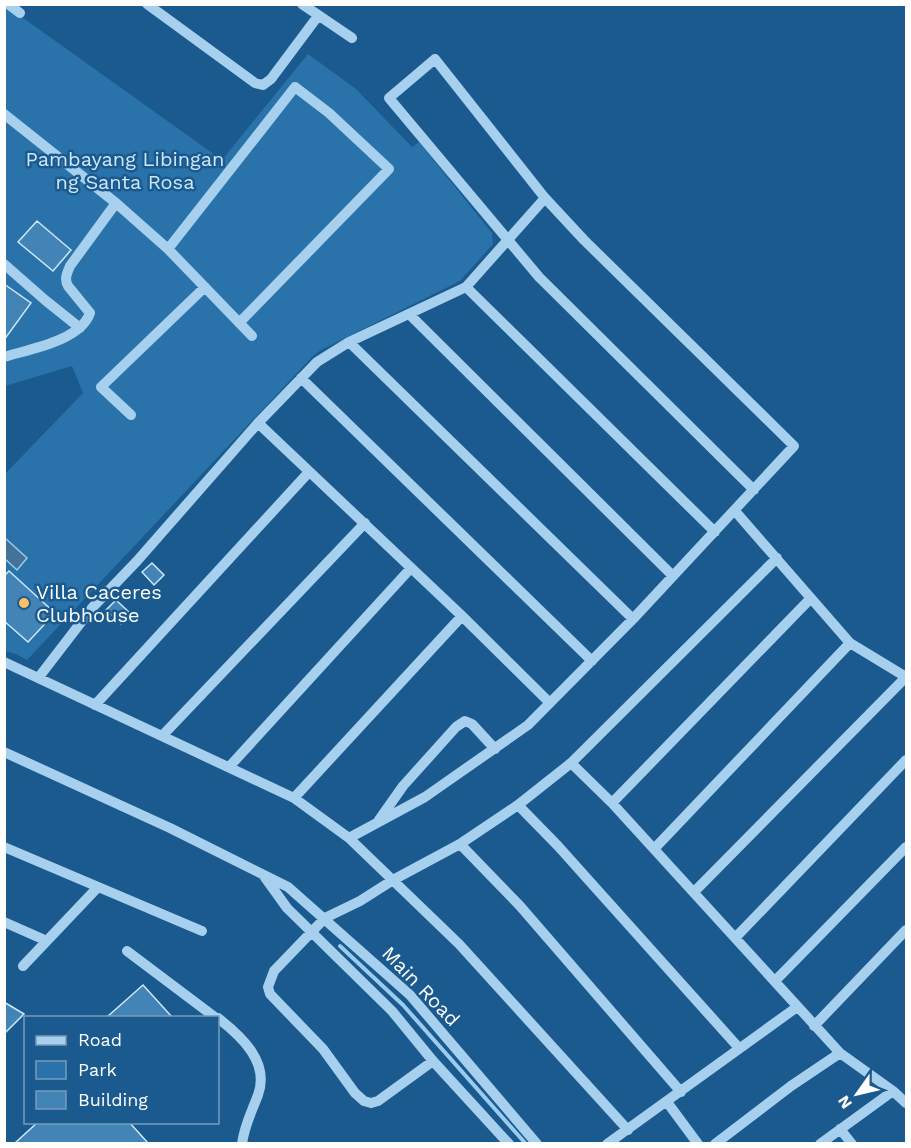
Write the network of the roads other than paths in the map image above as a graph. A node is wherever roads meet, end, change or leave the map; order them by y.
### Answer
1 (8, 4) edge
2 (147, 4) edge
3 (302, 4) edge
4 (20, 13) dead end
5 (318, 16) junction
6 (352, 38) dead end
7 (4, 114) edge
8 (545, 198) junction
9 (116, 203) junction
10 (507, 238) junction
11 (168, 249) junction
12 (4, 264) edge
13 (205, 287) junction
14 (466, 287) junction
15 (409, 314) junction
16 (239, 323) junction
17 (80, 328) junction
18 (252, 336) dead end
19 (349, 342) junction
20 (4, 357) edge
21 (300, 378) junction
22 (131, 415) dead end
23 (258, 423) junction
24 (309, 472) junction
25 (754, 490) junction
26 (735, 511) junction
27 (365, 524) junction
28 (715, 532) junction
29 (777, 558) junction
30 (411, 568) junction
31 (674, 576) junction
32 (811, 598) junction
33 (462, 616) junction
34 (633, 619) junction
35 (850, 643) junction
36 (592, 661) junction
37 (4, 662) edge
38 (39, 677) junction
39 (550, 703) junction
40 (94, 705) junction
41 (162, 736) junction
42 (495, 750) junction
43 (4, 752) edge
44 (906, 760) edge
45 (571, 763) junction
46 (229, 767) junction
47 (294, 798) junction
48 (612, 803) junction
49 (518, 805) junction
50 (378, 821) junction
51 (349, 838) junction
52 (460, 844) junction
53 (4, 847) edge
54 (906, 847) edge
55 (654, 849) junction
56 (262, 873) junction
57 (393, 880) junction
58 (98, 887) junction
59 (694, 892) junction
60 (326, 918) junction
61 (4, 922) edge
62 (202, 931) dead end
63 (906, 932) edge
64 (311, 933) junction
65 (736, 937) junction
66 (47, 941) junction
67 (127, 951) dead end
68 (23, 966) dead end
69 (776, 981) junction
70 (796, 1007) junction
71 (214, 1016) edge
72 (219, 1020) edge
73 (814, 1026) junction
74 (739, 1048) junction
75 (840, 1053) junction
76 (433, 1061) junction
77 (893, 1091) junction
78 (681, 1092) junction
79 (667, 1102) junction
80 (906, 1103) edge
81 (840, 1129) junction
82 (628, 1130) junction
83 (242, 1143) edge
84 (509, 1143) edge
85 (537, 1143) edge
86 (608, 1143) edge
87 (698, 1143) edge
88 (715, 1143) edge
89 (820, 1143) edge
90 (852, 1143) edge

1 - 4 street
2 - 5 street
3 - 5 street
5 - 6 street
7 - 9 street
8 - 10 street
8 - 10 street
8 - 25 street
9 - 11 street
9 - 17 street
10 - 14 street
10 - 25 street
11 - 13 street
11 - 16 street
12 - 17 street
13 - 16 street
13 - 22 street
14 - 15 street
14 - 28 street
15 - 19 street
15 - 31 street
16 - 18 street
17 - 20 street
19 - 21 street
19 - 34 street
21 - 23 street
21 - 36 street
23 - 24 street
23 - 38 street
24 - 27 street
24 - 40 street
25 - 26 street
26 - 28 street
26 - 29 street
27 - 30 street
27 - 41 street
28 - 31 street
29 - 32 street
29 - 45 street
30 - 33 street
30 - 46 street
31 - 34 street
32 - 35 street
32 - 48 street
33 - 39 street
33 - 47 street
34 - 36 street
35 - 55 street
35 - 59 street
36 - 39 street
37 - 38 street
38 - 40 street
39 - 42 street
40 - 41 street
41 - 46 street
42 - 50 street
42 - 50 street
43 - 56 street, Main Road
44 - 65 street
45 - 48 street
45 - 49 street
46 - 47 street
47 - 51 street
48 - 55 street
49 - 52 street
49 - 74 street
50 - 51 street
51 - 57 street
52 - 57 street
52 - 78 street
53 - 58 street
54 - 69 street
55 - 59 street
56 - 60 street, Main Road
56 - 64 street, Main Road
57 - 60 street
57 - 82 street
58 - 62 street
58 - 66 street
59 - 65 street
60 - 64 street
60 - 85 street, Main Road
61 - 66 street
63 - 73 street
64 - 76 street, Main Road
64 - 76 street
65 - 69 street
66 - 68 street
67 - 71 street
69 - 70 street
70 - 73 street
70 - 74 street
72 - 83 street
73 - 75 street
74 - 78 street
75 - 77 street
75 - 88 street
76 - 84 street, Main Road
77 - 80 street
77 - 81 street
78 - 79 street
79 - 82 street
79 - 87 street
81 - 89 street
81 - 90 street
82 - 86 street

